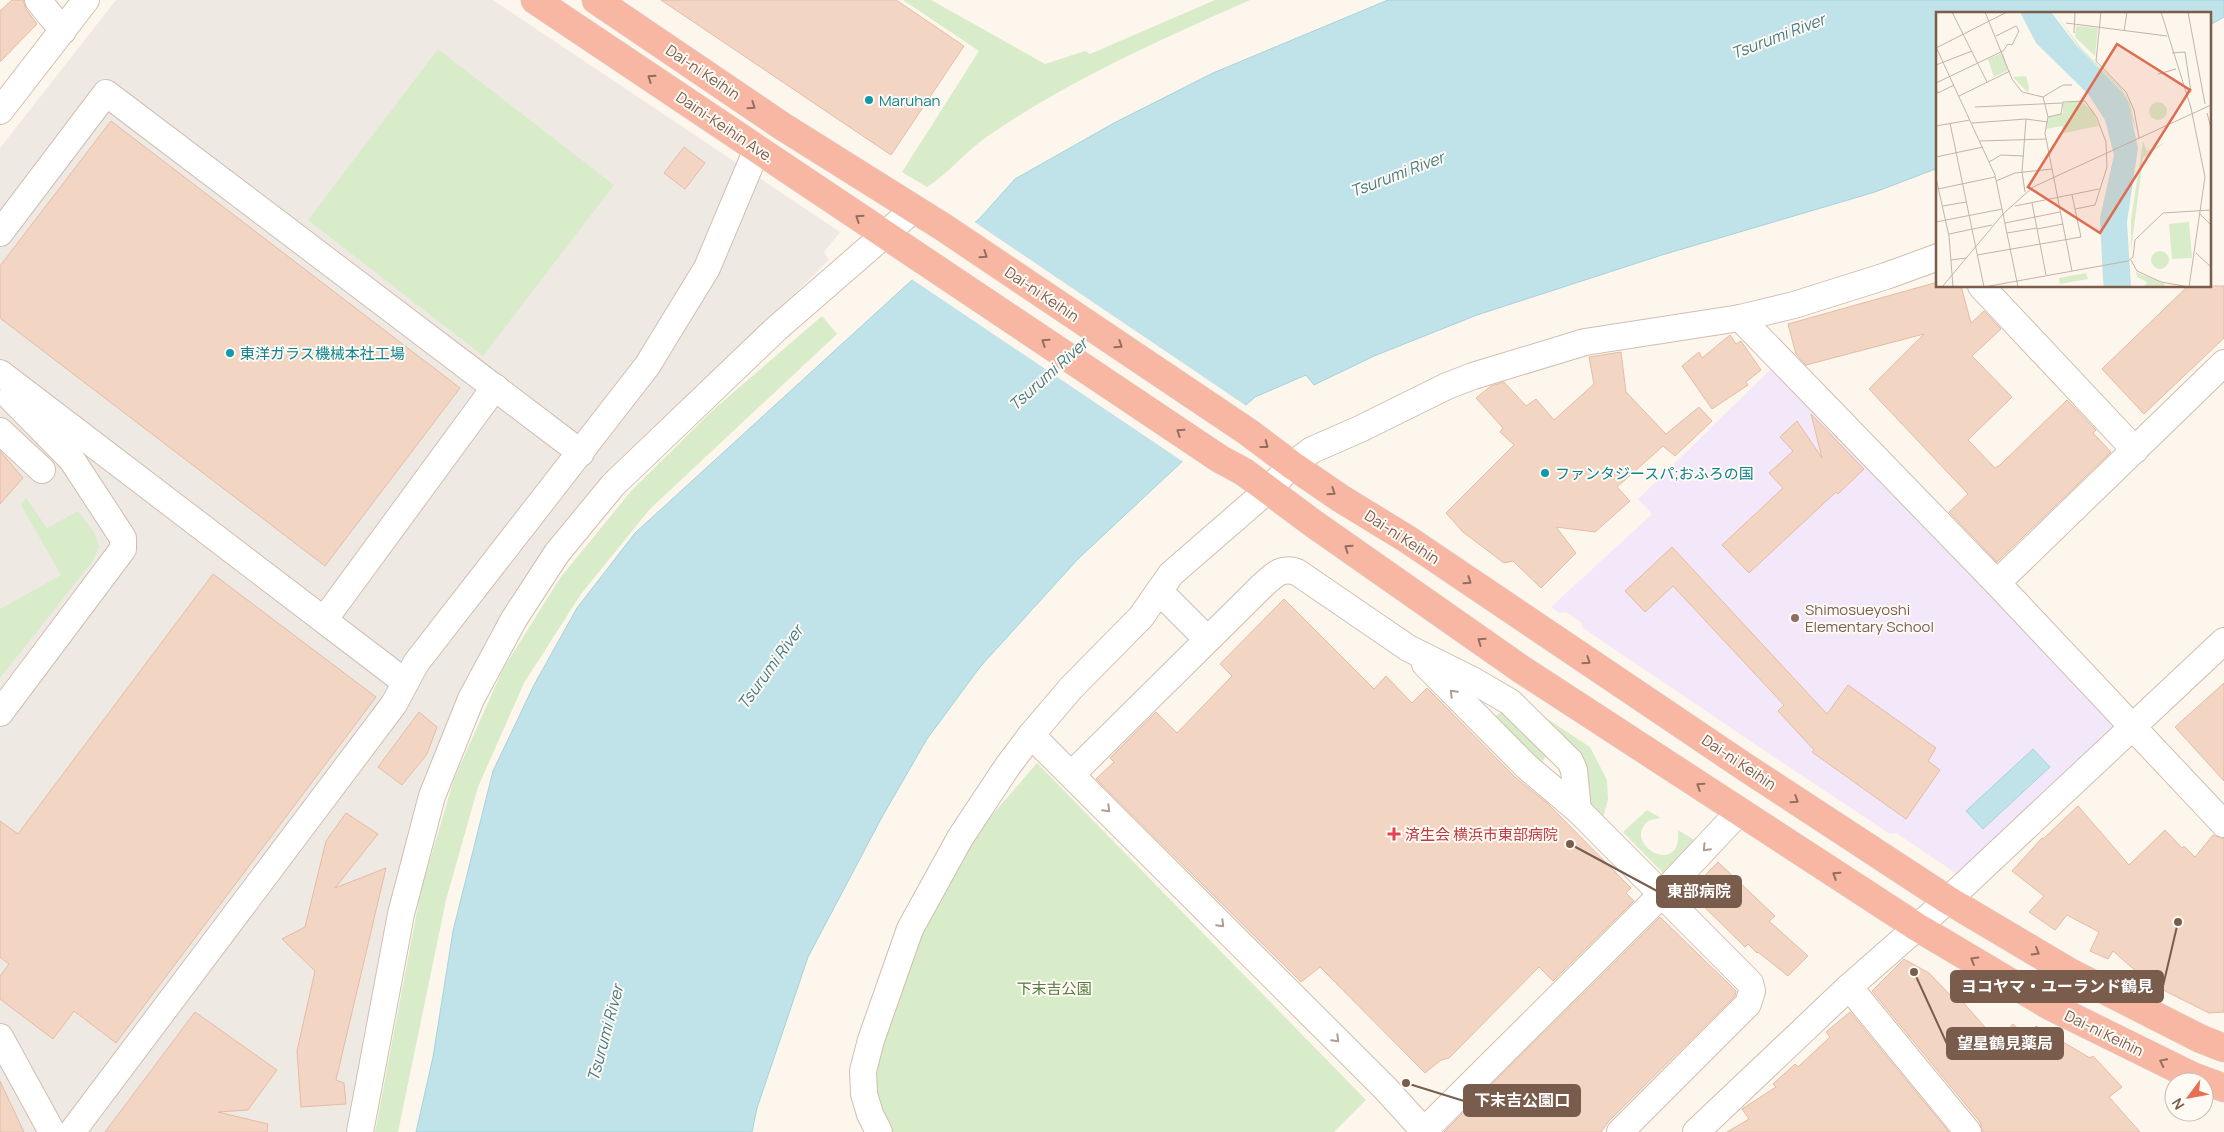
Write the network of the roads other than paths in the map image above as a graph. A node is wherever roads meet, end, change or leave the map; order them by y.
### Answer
1 (38, 0) edge
2 (86, 0) edge
3 (535, 0) edge
4 (596, 0) edge
5 (63, 31) junction
6 (0, 111) edge
7 (757, 149) junction
8 (914, 209) junction
9 (0, 233) edge
10 (885, 236) junction
11 (914, 254) joint
12 (1936, 258) edge
13 (1983, 288) edge
14 (1740, 318) junction
15 (2224, 363) edge
16 (0, 373) edge
17 (0, 387) edge
18 (495, 387) junction
19 (0, 431) edge
20 (2135, 450) junction
21 (580, 453) junction
22 (1292, 465) junction
23 (42, 470) dead end
24 (1269, 489) junction
25 (1997, 582) junction
26 (1159, 591) junction
27 (324, 620) junction
28 (1207, 639) junction
29 (2224, 640) edge
30 (1408, 648) junction
31 (404, 682) junction
32 (1510, 702) junction
33 (0, 712) edge
34 (1488, 727) junction
35 (2132, 728) junction
36 (1032, 736) junction
37 (1554, 745) junction
38 (1527, 767) junction
39 (1072, 774) junction
40 (1578, 810) junction
41 (1739, 812) junction
42 (2224, 824) edge
43 (1662, 894) junction
44 (1948, 900) junction
45 (1917, 927) junction
46 (1849, 987) junction
47 (0, 1037) edge
48 (2224, 1048) edge
49 (2224, 1088) edge
50 (52, 1132) edge
51 (72, 1132) edge
52 (360, 1132) edge
53 (878, 1132) edge
54 (1424, 1132) edge
55 (1620, 1132) edge
56 (1696, 1132) edge
57 (1968, 1132) edge

1 - 5 street
2 - 5 street
7 -> 3 highway, Daini-Keihin Ave.
4 -> 8 highway, Dai-ni Keihin
5 - 6 street
10 -> 7 highway, Daini-Keihin Ave.
7 - 21 street
8 - 10 street
8 -> 22 highway, Dai-ni Keihin
9 - 18 street
10 - 11 highway, Daini-Keihin Ave.
10 - 52 street
24 -> 11 highway, Dai-ni Keihin
12 - 14 street
13 - 20 street
14 - 22 street
14 - 25 street
15 - 20 street
16 - 27 street
17 - 33 street
18 - 21 street
18 - 27 street
19 - 23 street
20 - 25 street
21 - 31 street
22 - 24 street
22 -> 44 highway, Dai-ni Keihin
24 - 26 street
41 -> 24 highway, Dai-ni Keihin
25 - 35 street
26 - 28 street
26 - 36 street
27 - 31 street
28 - 30 street
28 - 39 street
29 - 35 street
30 - 32 street
34 -> 30 street
31 - 51 street
32 - 34 street
32 - 37 street
34 - 38 street
35 - 42 street
35 - 44 street
36 - 39 street
36 - 53 street
37 - 38 street
37 - 40 street
38 - 40 street
39 -> 54 street
40 - 43 street
41 -> 43 street
45 -> 41 highway, Dai-ni Keihin
43 - 54 street
43 - 55 street
44 - 45 street
44 -> 48 highway, Dai-ni Keihin
45 - 46 street
49 -> 45 highway, Dai-ni Keihin
46 - 56 street
46 - 57 street
47 - 50 street

